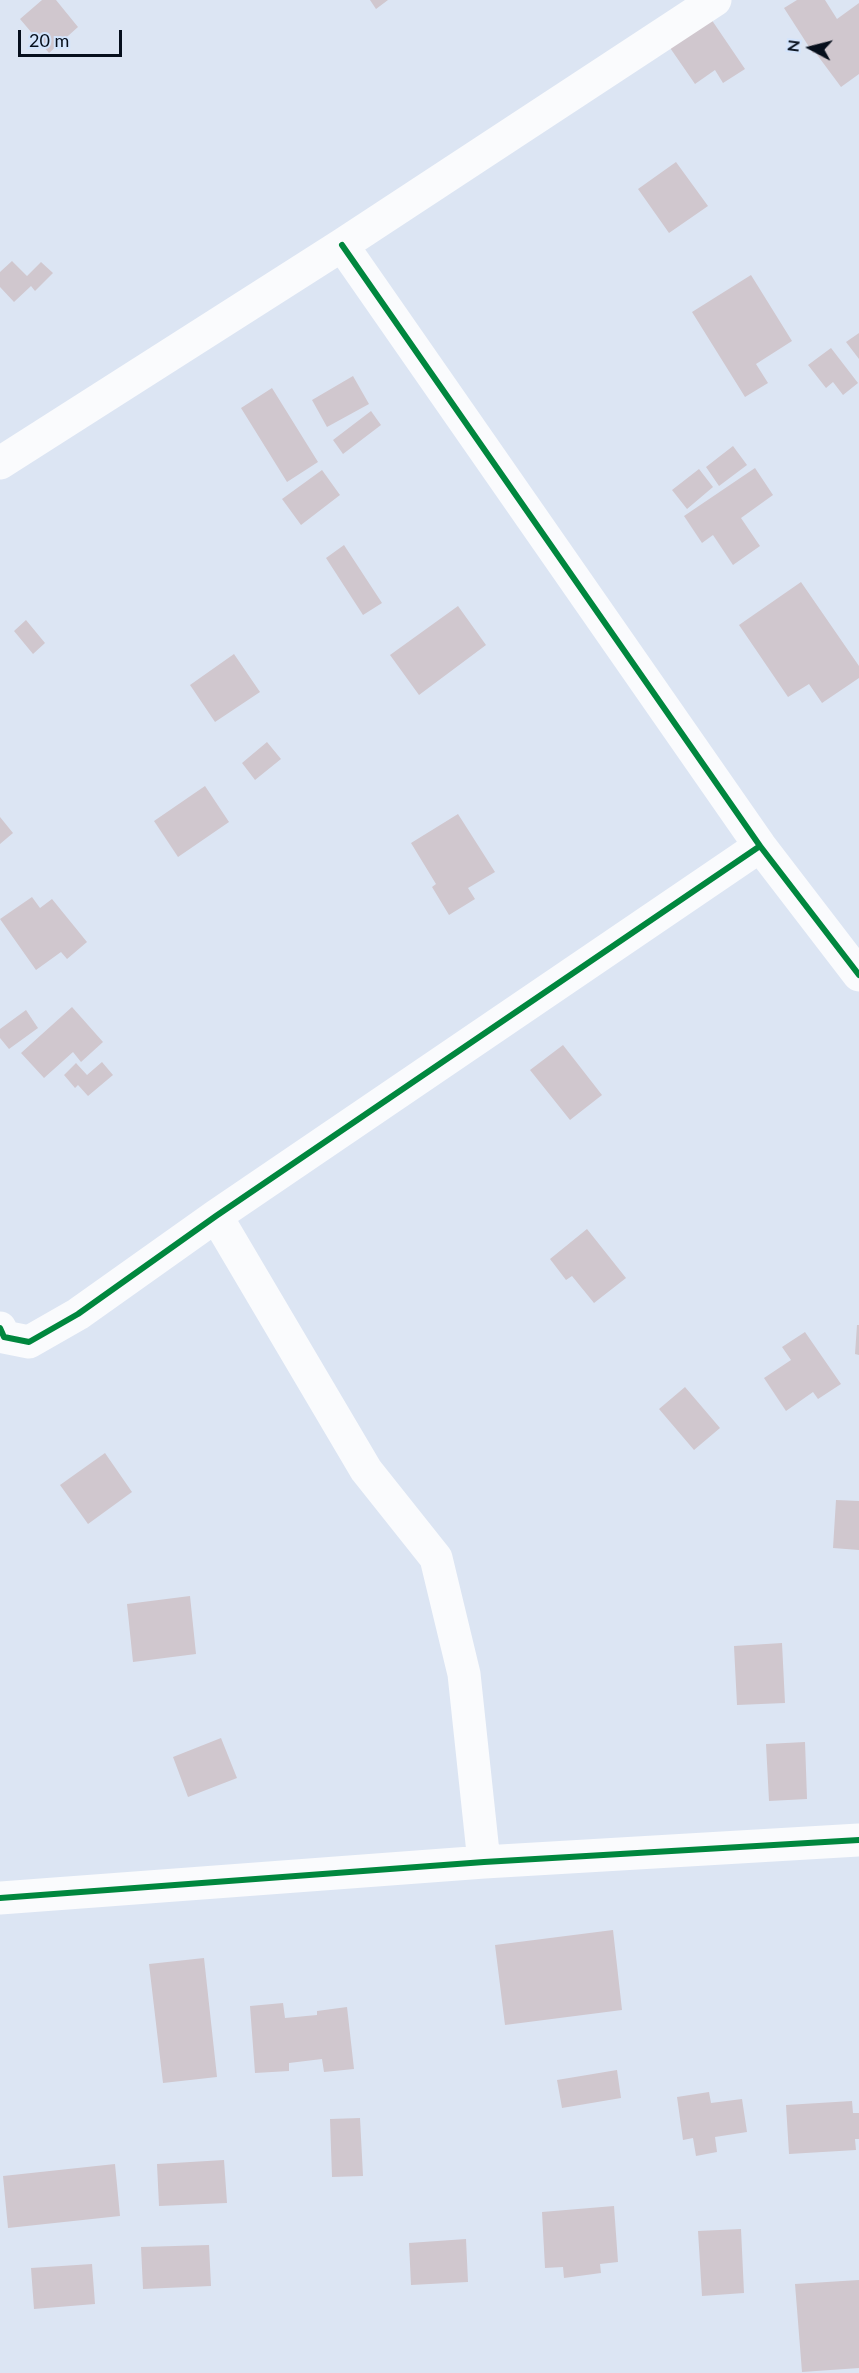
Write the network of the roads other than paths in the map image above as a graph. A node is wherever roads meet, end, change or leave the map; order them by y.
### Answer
1 (715, 0) edge
2 (342, 245) junction
3 (0, 463) edge
4 (760, 846) junction
5 (859, 975) edge
6 (216, 1216) junction
7 (0, 1328) edge
8 (859, 1840) edge
9 (484, 1862) junction
10 (0, 1898) edge

1 - 2 street
2 - 3 street
2 - 4 street
4 - 5 street
4 - 6 street
6 - 7 street
6 - 9 street
8 - 9 street
9 - 10 street

